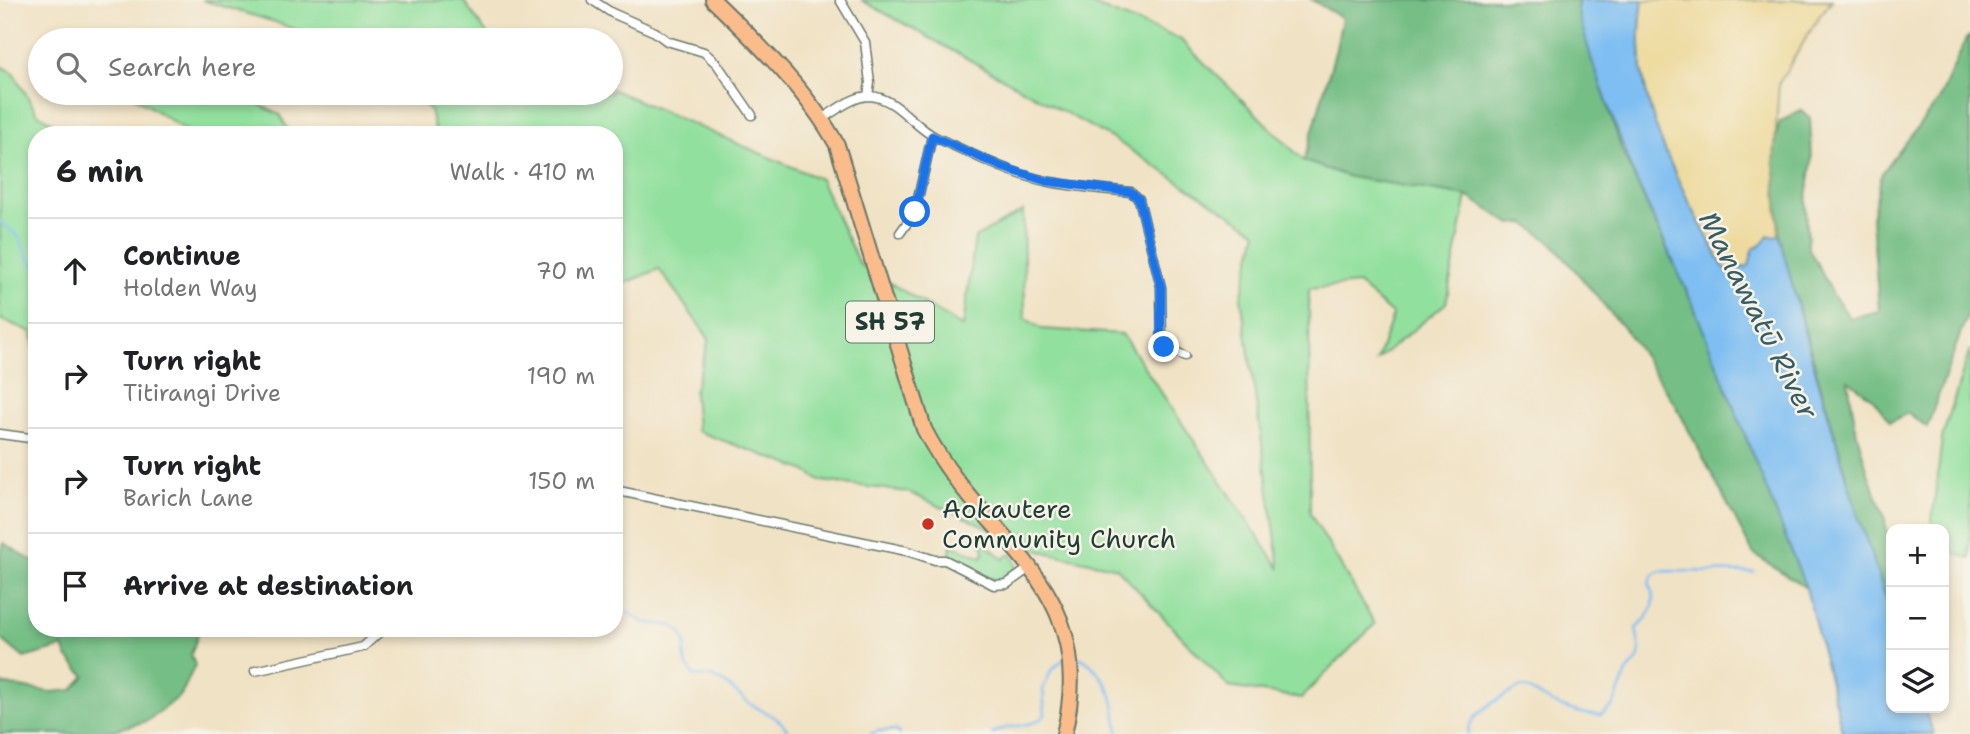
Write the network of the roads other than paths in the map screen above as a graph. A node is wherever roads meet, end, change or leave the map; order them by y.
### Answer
1 (592, 0) edge
2 (713, 0) edge
3 (839, 0) edge
4 (868, 96) junction
5 (752, 115) dead end
6 (822, 119) junction
7 (932, 136) junction
8 (900, 233) dead end
9 (1185, 356) dead end
10 (0, 434) edge
11 (28, 438) edge
12 (623, 492) edge
13 (1031, 567) junction
14 (374, 637) edge
15 (255, 671) dead end
16 (1064, 734) edge

1 - 5 street
2 - 6 highway, SH 57
3 - 4 street
4 - 6 street
4 - 7 street
6 - 13 highway, SH 57
7 - 8 street
7 - 9 street
10 - 11 street
12 - 13 street
13 - 16 highway, SH 57
14 - 15 street

